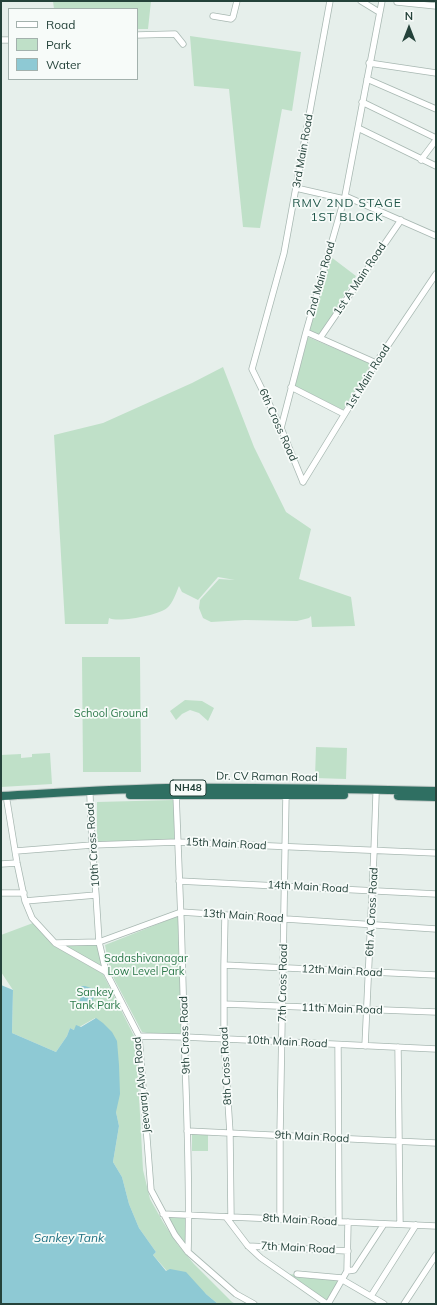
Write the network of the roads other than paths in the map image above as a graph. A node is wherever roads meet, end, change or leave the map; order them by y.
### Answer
1 (237, 1) edge
2 (330, 1) edge
3 (362, 1) edge
4 (382, 1) edge
5 (397, 2) edge
6 (436, 6) edge
7 (379, 12) junction
8 (213, 16) dead end
9 (138, 35) edge
10 (183, 44) dead end
11 (370, 63) junction
12 (436, 73) edge
13 (367, 79) junction
14 (362, 102) junction
15 (436, 109) edge
16 (358, 128) junction
17 (436, 139) edge
18 (421, 160) junction
19 (436, 166) edge
20 (296, 188) junction
21 (345, 198) junction
22 (401, 220) junction
23 (436, 236) edge
24 (436, 274) edge
25 (306, 332) junction
26 (320, 338) junction
27 (376, 363) junction
28 (252, 369) joint
29 (292, 387) junction
30 (344, 414) junction
31 (281, 428) junction
32 (303, 482) joint
33 (436, 791) edge
34 (176, 794) junction
35 (286, 795) junction
36 (376, 795) junction
37 (90, 796) junction
38 (436, 797) edge
39 (4, 801) edge
40 (178, 842) junction
41 (92, 845) junction
42 (285, 847) junction
43 (16, 851) junction
44 (374, 851) junction
45 (436, 853) edge
46 (17, 863) junction
47 (1, 864) edge
48 (180, 881) junction
49 (284, 886) junction
50 (373, 891) junction
51 (1, 893) edge
52 (24, 893) junction
53 (436, 894) edge
54 (96, 895) junction
55 (25, 901) junction
56 (181, 912) junction
57 (225, 915) junction
58 (284, 919) junction
59 (371, 924) junction
60 (436, 928) edge
61 (99, 942) junction
62 (55, 943) junction
63 (224, 965) junction
64 (283, 968) junction
65 (106, 972) junction
66 (369, 972) junction
67 (436, 975) edge
68 (224, 1004) junction
69 (282, 1006) junction
70 (367, 1010) junction
71 (436, 1012) edge
72 (139, 1036) junction
73 (185, 1037) junction
74 (224, 1039) junction
75 (282, 1042) junction
76 (338, 1045) junction
77 (365, 1046) junction
78 (398, 1047) junction
79 (436, 1049) edge
80 (188, 1131) junction
81 (230, 1133) junction
82 (280, 1135) junction
83 (339, 1138) junction
84 (399, 1141) junction
85 (436, 1143) edge
86 (163, 1214) junction
87 (189, 1215) junction
88 (228, 1217) junction
89 (280, 1219) junction
90 (339, 1222) junction
91 (348, 1222) junction
92 (384, 1224) junction
93 (400, 1224) junction
94 (416, 1225) junction
95 (436, 1226) edge
96 (248, 1246) junction
97 (348, 1251) junction
98 (188, 1252) junction
99 (436, 1255) edge
100 (347, 1271) junction
101 (298, 1274) dead end
102 (342, 1278) junction
103 (371, 1296) junction
104 (254, 1304) edge
105 (327, 1304) edge
106 (384, 1304) edge
107 (404, 1304) edge

1 - 8 street
2 - 20 street, 3rd Main Road
3 - 7 street
4 - 7 street, 2nd Main Road
5 - 6 street
7 - 11 street, 2nd Main Road
9 - 10 street
11 - 12 street
11 - 13 street, 2nd Main Road
13 - 14 street, 2nd Main Road
13 - 15 street
14 - 16 street, 2nd Main Road
14 - 17 street
16 - 18 street
16 - 21 street, 2nd Main Road
17 - 18 street
18 - 19 street
20 - 21 street
20 - 28 street, 3rd Main Road
21 - 22 street
21 - 25 street, 2nd Main Road
22 - 23 street
22 - 26 street, 1st A Main Road
24 - 27 street, 1st Main Road
25 - 26 street
25 - 29 street, 2nd Main Road
26 - 27 street
27 - 30 street, 1st Main Road
28 - 31 street, 6th Cross Road
29 - 30 street
29 - 31 street, 2nd Main Road
30 - 32 street, 1st Main Road
31 - 32 street, 6th Cross Road
33 - 39 highway, Dr. CV Raman Road / NH48
34 - 35 highway, Dr. CV Raman Road / NH48
34 - 37 highway, Dr. CV Raman Road / NH48
34 - 40 street, 9th Cross Road
35 - 36 highway, Dr. CV Raman Road / NH48
35 - 42 street, 7th Cross Road
36 - 38 highway, Dr. CV Raman Road / NH48
36 - 44 street, 6th A Cross Road
37 - 39 highway, Dr. CV Raman Road / NH48
37 - 41 street, 10th Cross Road
39 - 43 street
40 - 41 street, 15th Main Road
40 - 42 street, 15th Main Road
40 - 48 street, 9th Cross Road
41 - 43 street, 15th Main Road
41 - 54 street, 10th Cross Road
42 - 44 street, 15th Main Road
42 - 49 street, 7th Cross Road
43 - 46 street
44 - 45 street, 15th Main Road
44 - 50 street, 6th A Cross Road
46 - 47 street
46 - 52 street
48 - 49 street, 14th Main Road
48 - 56 street, 9th Cross Road
49 - 50 street, 14th Main Road
49 - 58 street, 7th Cross Road
50 - 53 street, 14th Main Road
50 - 59 street, 6th A Cross Road
51 - 52 street
52 - 55 street
54 - 55 street
54 - 61 street, 10th Cross Road
55 - 62 street
56 - 57 street, 13th Main Road
56 - 61 street, 13th Main Road
56 - 73 street, 9th Cross Road
57 - 58 street, 13th Main Road
57 - 63 street, 8th Cross Road
58 - 59 street, 13th Main Road
58 - 64 street, 7th Cross Road
59 - 60 street, 13th Main Road
59 - 66 street, 6th A Cross Road
61 - 62 street, 13th Main Road
61 - 65 street, Jeevaraj Alva Road
62 - 65 street
63 - 64 street, 12th Main Road
63 - 68 street, 8th Cross Road
64 - 66 street, 12th Main Road
64 - 69 street, 7th Cross Road
65 - 72 street, Jeevaraj Alva Road
66 - 67 street, 12th Main Road
66 - 70 street, 6th A Cross Road
68 - 69 street, 11th Main Road
68 - 74 street, 8th Cross Road
69 - 70 street, 11th Main Road
69 - 75 street, 7th Cross Road
70 - 71 street, 11th Main Road
70 - 77 street, 6th A Cross Road
72 - 73 street, 10th Main Road
72 - 86 street, Jeevaraj Alva Road
73 - 74 street, 10th Main Road
73 - 80 street, 9th Cross Road
74 - 75 street, 10th Main Road
74 - 81 street, 8th Cross Road
75 - 76 street, 10th Main Road
75 - 82 street, 7th Cross Road
76 - 77 street, 10th Main Road
76 - 83 street
77 - 78 street, 10th Main Road
78 - 79 street, 10th Main Road
78 - 84 street
80 - 81 street, 9th Main Road
80 - 87 street, 9th Cross Road
81 - 82 street, 9th Main Road
81 - 88 street, 8th Cross Road
82 - 83 street, 9th Main Road
82 - 89 street, 7th Cross Road
83 - 84 street, 9th Main Road
83 - 90 street
84 - 85 street, 9th Main Road
84 - 93 street
86 - 87 street, 8th Main Road
86 - 98 street, Jeevaraj Alva Road
87 - 88 street, 8th Main Road
87 - 98 street, 9th Cross Road
88 - 89 street, 8th Main Road
88 - 96 street
89 - 90 street, 8th Main Road
90 - 91 street, 8th Main Road
91 - 92 street, 8th Main Road
91 - 97 street
92 - 93 street, 8th Main Road
92 - 100 street
93 - 94 street, 8th Main Road
94 - 95 street, 8th Main Road
94 - 103 street
96 - 97 street, 7th Main Road
96 - 105 street
97 - 100 street
98 - 104 street, Jeevaraj Alva Road
99 - 107 street
100 - 102 street
101 - 102 street
102 - 103 street
102 - 105 street
103 - 106 street

